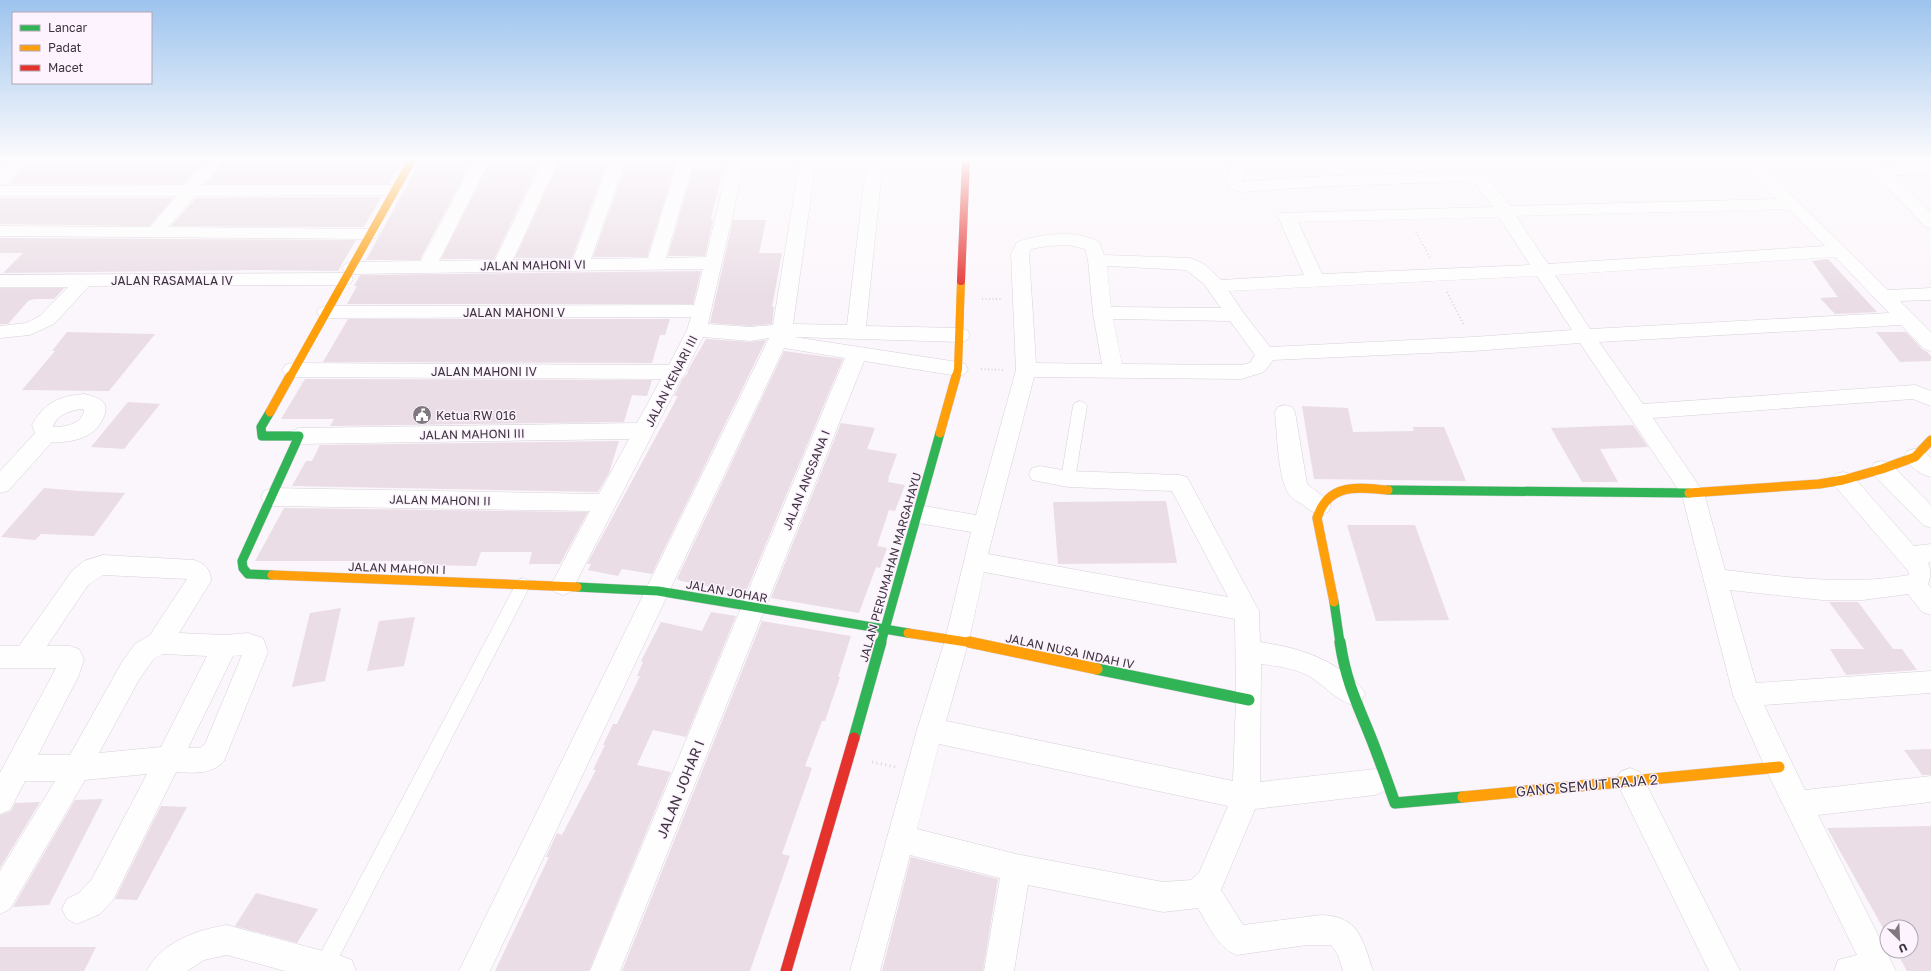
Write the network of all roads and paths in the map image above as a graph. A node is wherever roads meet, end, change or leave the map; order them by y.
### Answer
1 (178, 205) edge
2 (386, 205) edge
3 (459, 205) edge
4 (530, 205) edge
5 (602, 205) edge
6 (672, 205) edge
7 (727, 205) edge
8 (801, 205) edge
9 (870, 205) edge
10 (965, 205) edge
11 (1501, 205) edge
12 (1738, 205) edge
13 (1793, 205) edge
14 (1915, 205) edge
15 (1506, 211) junction
16 (1931, 223) edge
17 (0, 232) edge
18 (154, 232) junction
19 (370, 234) junction
20 (1840, 251) junction
21 (1097, 260) junction
22 (714, 263) junction
23 (655, 264) junction
24 (580, 265) junction
25 (501, 266) junction
26 (427, 267) junction
27 (1543, 270) junction
28 (347, 274) junction
29 (0, 280) edge
30 (85, 280) junction
31 (1316, 281) junction
32 (1217, 286) junction
33 (1931, 294) edge
34 (1884, 296) junction
35 (1022, 298) junction
36 (962, 300) junction
37 (702, 311) junction
38 (326, 312) junction
39 (1102, 313) junction
40 (1235, 315) junction
41 (1906, 318) junction
42 (697, 330) junction
43 (0, 332) edge
44 (960, 335) junction
45 (780, 336) junction
46 (1585, 336) junction
47 (857, 343) junction
48 (1931, 344) edge
49 (1265, 354) junction
50 (958, 369) junction
51 (292, 370) junction
52 (1026, 370) junction
53 (1113, 371) junction
54 (677, 372) junction
55 (1931, 399) edge
56 (1080, 406) dead end
57 (1285, 412) dead end
58 (1638, 412) junction
59 (645, 431) junction
60 (47, 434) dead end
61 (299, 436) junction
62 (1931, 440) edge
63 (1923, 463) edge
64 (1882, 469) junction
65 (1040, 474) dead end
66 (3, 477) edge
67 (1068, 479) junction
68 (1843, 480) junction
69 (1692, 493) junction
70 (272, 497) junction
71 (607, 503) junction
72 (1320, 506) junction
73 (918, 514) junction
74 (1931, 519) edge
75 (978, 524) junction
76 (1920, 554) edge
77 (975, 560) junction
78 (1715, 579) junction
79 (523, 584) junction
80 (1914, 584) junction
81 (563, 585) junction
82 (658, 591) junction
83 (1931, 605) edge
84 (754, 608) junction
85 (1247, 611) junction
86 (886, 630) junction
87 (947, 638) junction
88 (159, 643) junction
89 (225, 646) junction
90 (1248, 651) junction
91 (0, 657) edge
92 (26, 657) junction
93 (1931, 682) edge
94 (1352, 694) junction
95 (1746, 695) junction
96 (1249, 700) junction
97 (930, 730) junction
98 (849, 756) junction
99 (167, 759) junction
100 (1779, 767) junction
101 (18, 768) junction
102 (77, 768) junction
103 (918, 772) junction
104 (1630, 781) junction
105 (1375, 782) dead end
106 (1931, 790) edge
107 (1246, 797) junction
108 (0, 800) edge
109 (1798, 804) junction
110 (900, 839) junction
111 (1016, 868) junction
112 (1204, 890) junction
113 (0, 899) edge
114 (77, 909) dead end
115 (332, 969) edge
116 (1880, 969) edge
117 (162, 971) edge
118 (474, 971) edge
119 (605, 971) edge
120 (786, 971) edge
121 (865, 971) edge
122 (999, 971) edge
123 (1358, 971) edge
124 (1725, 971) edge
125 (1849, 971) edge

1 - 18 street
2 - 19 street
3 - 26 street
4 - 25 street
5 - 24 street
6 - 23 street
7 - 22 street, JALAN KENARI III
8 - 45 street
9 - 47 street, JALAN ANGSANA I
10 - 36 street, JALAN PERUMAHAN MARGAHAYU
11 - 15 street
12 - 15 street
13 - 20 street
14 - 16 street
15 - 27 street
15 - 31 street
17 - 18 street
18 - 19 street
19 - 28 street
20 - 27 street
20 - 34 street
21 - 32 street
21 - 35 street
21 - 39 street
22 - 23 street, JALAN MAHONI VI
22 - 37 street, JALAN KENARI III
23 - 24 street, JALAN MAHONI VI
24 - 25 street, JALAN MAHONI VI
25 - 26 street, JALAN MAHONI VI
26 - 28 street, JALAN MAHONI VI
27 - 31 street
27 - 46 street
28 - 30 street, JALAN RASAMALA IV
28 - 38 street
29 - 30 street, JALAN RASAMALA IV
30 - 43 street
31 - 32 street
32 - 40 street
33 - 34 street
34 - 41 street
35 - 36 path
35 - 52 street
36 - 44 street, JALAN PERUMAHAN MARGAHAYU
37 - 38 street, JALAN MAHONI V
37 - 42 street, JALAN KENARI III
38 - 51 street
39 - 40 street
39 - 53 street
40 - 49 street
41 - 46 street
41 - 48 street
42 - 45 street
42 - 54 street, JALAN KENARI III
44 - 47 street
44 - 50 street, JALAN PERUMAHAN MARGAHAYU
45 - 47 street
45 - 82 street
46 - 49 street
46 - 58 street
47 - 50 street
47 - 84 street, JALAN ANGSANA I
49 - 53 street
50 - 52 path
50 - 73 street, JALAN PERUMAHAN MARGAHAYU
51 - 54 street, JALAN MAHONI IV
51 - 61 street
52 - 53 street
52 - 75 street
54 - 59 street, JALAN KENARI III
55 - 58 street
56 - 67 lane
57 - 72 street
58 - 69 street
59 - 61 street, JALAN MAHONI III
59 - 71 street, JALAN KENARI III
60 - 66 street
61 - 70 street
62 - 63 street
63 - 64 street
64 - 68 street
64 - 74 street
65 - 67 street
67 - 85 street
68 - 69 street
68 - 76 street
69 - 72 street
69 - 78 street
70 - 71 street, JALAN MAHONI II
70 - 79 street, JALAN MAHONI I
71 - 81 street, JALAN KENARI III
72 - 94 street
73 - 75 street
73 - 86 street, JALAN PERUMAHAN MARGAHAYU
75 - 77 street
76 - 80 street
77 - 85 street
77 - 87 street
78 - 80 street
78 - 95 street
79 - 81 street, JALAN MAHONI I
79 - 115 lane
80 - 83 street
81 - 82 street, JALAN JOHAR
82 - 84 street, JALAN JOHAR
82 - 118 street
84 - 86 street, JALAN JOHAR
84 - 119 street, JALAN JOHAR I
85 - 90 street
86 - 87 street, JALAN NUSA INDAH IV
86 - 98 street, JALAN PERUMAHAN MARGAHAYU
87 - 96 street, JALAN NUSA INDAH IV
87 - 97 street
88 - 89 street
88 - 92 street
88 - 102 street
89 - 99 street
89 - 99 street
90 - 94 street
90 - 96 street
91 - 92 street
92 - 101 street
93 - 95 street
94 - 104 street, GANG SEMUT RAJA 2
95 - 100 street
96 - 107 street
97 - 103 street
97 - 107 street
98 - 103 path
98 - 120 street, JALAN PERUMAHAN MARGAHAYU
99 - 102 street
99 - 114 street
100 - 104 street, GANG SEMUT RAJA 2
100 - 109 street
101 - 102 street
101 - 108 street
102 - 113 street
103 - 110 street
104 - 124 street
105 - 107 street
106 - 109 street
107 - 112 street
109 - 116 street
110 - 111 street
110 - 121 street
111 - 112 street
111 - 122 street
112 - 123 street
115 - 117 street
116 - 125 street

